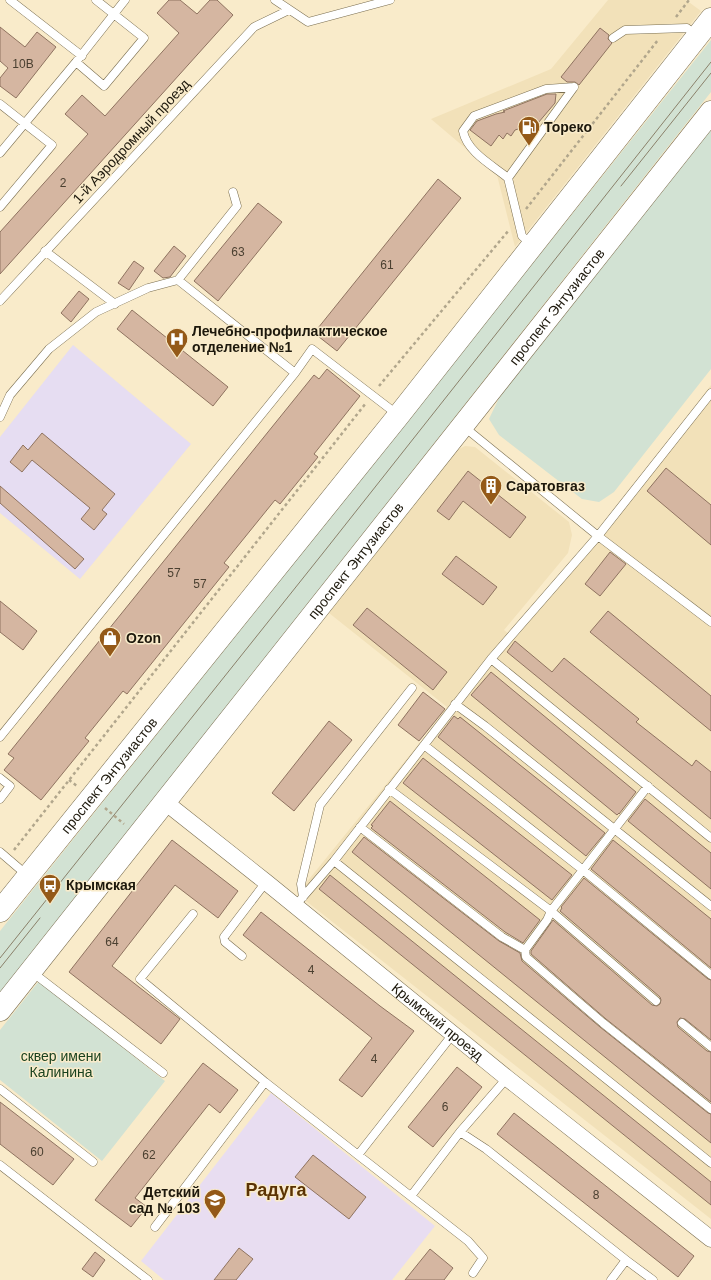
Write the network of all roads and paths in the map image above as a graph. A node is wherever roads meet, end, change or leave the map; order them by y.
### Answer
1 (10, 0) edge
2 (96, 0) edge
3 (125, 0) edge
4 (275, 0) edge
5 (390, 0) edge
6 (685, 0) edge
7 (689, 0) edge
8 (684, 6) junction
9 (288, 10) junction
10 (115, 14) junction
11 (711, 19) edge
12 (667, 29) junction
13 (698, 36) junction
14 (613, 38) dead end
15 (79, 59) junction
16 (0, 104) edge
17 (711, 112) edge
18 (26, 124) junction
19 (0, 153) edge
20 (508, 178) junction
21 (233, 192) dead end
22 (0, 207) edge
23 (518, 219) junction
24 (532, 244) junction
25 (45, 251) junction
26 (178, 280) junction
27 (0, 300) edge
28 (115, 304) junction
29 (295, 372) junction
30 (711, 393) edge
31 (372, 395) junction
32 (399, 415) junction
33 (0, 417) edge
34 (462, 425) junction
35 (598, 536) junction
36 (711, 622) edge
37 (491, 659) junction
38 (412, 688) dead end
39 (456, 704) junction
40 (0, 737) edge
41 (424, 745) junction
42 (0, 778) edge
43 (648, 786) junction
44 (389, 789) junction
45 (92, 798) junction
46 (0, 800) edge
47 (165, 802) junction
48 (360, 827) junction
49 (615, 829) junction
50 (139, 835) junction
51 (711, 838) edge
52 (0, 852) edge
53 (8, 858) junction
54 (334, 861) junction
55 (583, 870) junction
56 (28, 876) junction
57 (266, 882) junction
58 (298, 901) junction
59 (711, 906) edge
60 (0, 912) edge
61 (551, 912) junction
62 (193, 914) dead end
63 (525, 950) junction
64 (242, 956) dead end
65 (31, 971) junction
66 (711, 975) edge
67 (656, 1001) dead end
68 (0, 1010) edge
69 (682, 1024) dead end
70 (453, 1034) junction
71 (711, 1047) edge
72 (163, 1073) dead end
73 (507, 1078) junction
74 (265, 1082) junction
75 (0, 1089) edge
76 (711, 1108) edge
77 (460, 1132) junction
78 (358, 1155) junction
79 (93, 1162) dead end
80 (711, 1163) edge
81 (0, 1165) edge
82 (411, 1196) junction
83 (155, 1227) dead end
84 (711, 1239) edge
85 (626, 1260) junction
86 (473, 1273) dead end
87 (148, 1280) edge
88 (612, 1280) edge
89 (652, 1280) edge

1 - 15 lane
2 - 10 lane
3 - 10 lane
4 - 9 lane
5 - 9 lane
6 - 8 path
7 - 8 path
8 - 12 path
9 - 25 lane, 1-й Аэродромный проезд
10 - 15 lane
10 - 15 lane
11 - 13 main road, проспект Энтузиастов
12 - 13 lane
12 - 14 lane
12 - 23 path
13 - 24 main road, проспект Энтузиастов
15 - 18 lane
16 - 18 lane
17 - 34 main road, проспект Энтузиастов
18 - 19 lane
18 - 22 lane
20 - 20 lane
20 - 23 lane
21 - 26 lane
23 - 24 lane
23 - 31 path
24 - 32 main road, проспект Энтузиастов
25 - 27 lane, 1-й Аэродромный проезд
25 - 28 lane
26 - 28 lane
26 - 29 lane
28 - 33 lane
29 - 31 lane
29 - 40 lane
30 - 35 lane
31 - 32 lane
31 - 53 path
32 - 45 main road, проспект Энтузиастов
34 - 35 lane
34 - 47 main road, проспект Энтузиастов
35 - 36 lane
35 - 37 lane
37 - 39 lane
37 - 43 lane
38 - 58 lane
39 - 41 lane
39 - 49 lane
41 - 44 lane
41 - 55 lane
42 - 46 lane
43 - 49 lane
43 - 51 lane
44 - 48 lane
44 - 61 lane
45 - 50 path
45 - 56 main road, проспект Энтузиастов
47 - 50 main road, проспект Энтузиастов
47 - 57 street, Крымский проезд
48 - 54 lane
48 - 63 lane
49 - 55 lane
49 - 59 lane
50 - 65 main road, проспект Энтузиастов
52 - 53 lane
53 - 56 lane
54 - 58 lane
54 - 80 lane
55 - 61 lane
55 - 66 lane
56 - 60 main road, проспект Энтузиастов
57 - 58 street, Крымский проезд
57 - 64 lane
58 - 70 street, Крымский проезд
61 - 63 lane
61 - 67 lane
62 - 74 lane
63 - 76 lane
65 - 68 main road, проспект Энтузиастов
65 - 72 lane
69 - 71 lane
70 - 73 street, Крымский проезд
70 - 78 lane
73 - 77 lane
73 - 84 street, Крымский проезд
74 - 78 lane
74 - 83 lane
75 - 79 lane
77 - 82 lane
77 - 85 lane
78 - 82 lane
81 - 87 lane
82 - 86 lane
85 - 88 lane
85 - 89 lane

